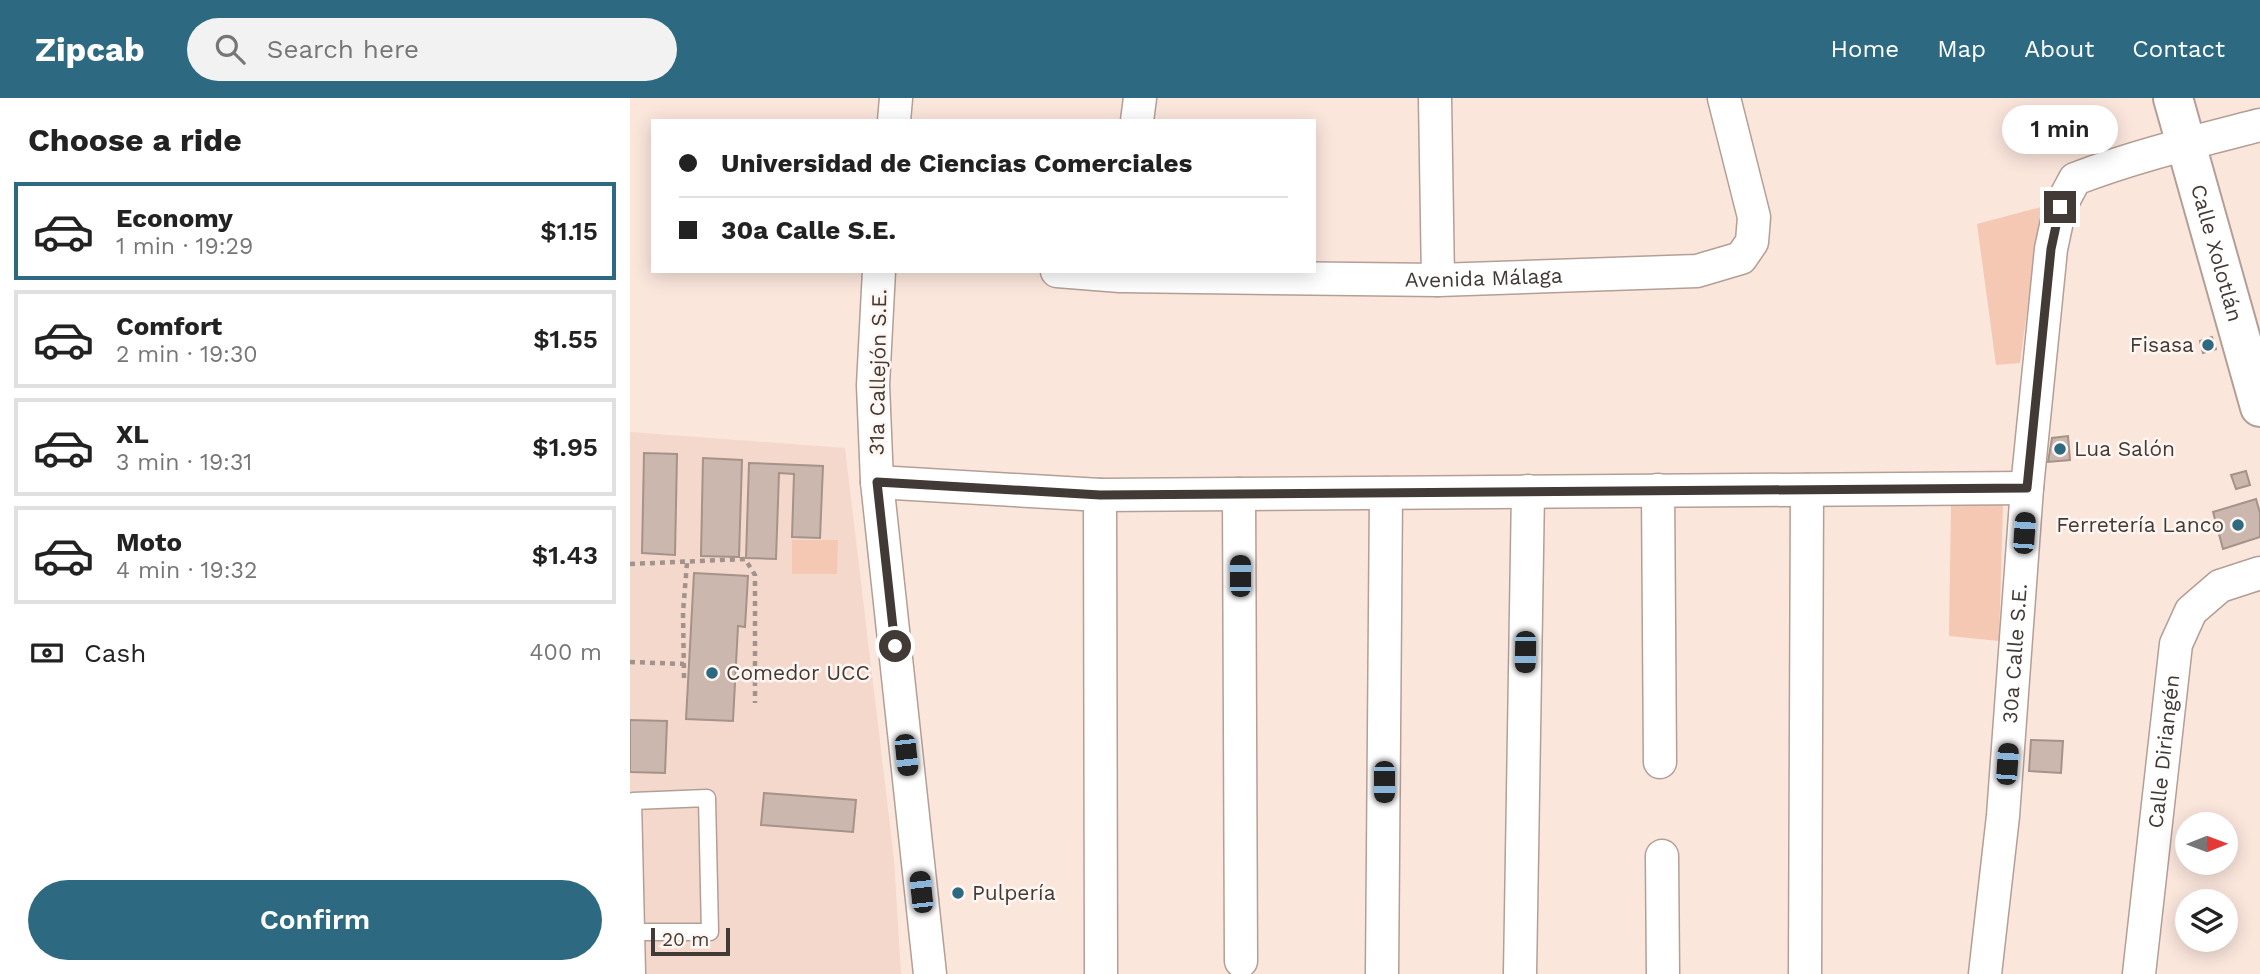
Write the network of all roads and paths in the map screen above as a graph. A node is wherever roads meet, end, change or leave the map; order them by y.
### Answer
1 (897, 98) edge
2 (1140, 98) edge
3 (1435, 98) edge
4 (1724, 98) edge
5 (2173, 98) edge
6 (894, 119) edge
7 (1137, 119) edge
8 (2260, 125) edge
9 (2186, 144) junction
10 (879, 273) edge
11 (1120, 273) edge
12 (1438, 279) junction
13 (2260, 407) edge
14 (877, 482) junction
15 (2027, 488) junction
16 (1807, 490) junction
17 (1528, 491) junction
18 (1658, 491) junction
19 (1386, 493) junction
20 (1240, 494) junction
21 (1100, 495) junction
22 (687, 562) junction
23 (630, 564) edge
24 (2260, 573) edge
25 (630, 662) edge
26 (684, 664) junction
27 (684, 678) dead end
28 (755, 703) dead end
29 (1660, 762) dead end
30 (1662, 856) dead end
31 (636, 932) junction
32 (1241, 961) dead end
33 (638, 974) edge
34 (930, 974) edge
35 (1101, 974) edge
36 (1382, 974) edge
37 (1520, 974) edge
38 (1663, 974) edge
39 (1805, 974) edge
40 (1985, 974) edge
41 (2139, 974) edge

1 - 6 street
2 - 7 street
3 - 12 street
4 - 12 street, Avenida Málaga
5 - 9 street, Calle Xolotlán
8 - 9 street, 30a Calle S.E.
9 - 13 street, Calle Xolotlán
9 - 15 street, 30a Calle S.E.
10 - 14 street, 31a Callejón S.E.
11 - 12 street, Avenida Málaga
14 - 21 street
14 - 34 street, 31a Callejón S.E.
15 - 16 street
15 - 40 street, 30a Calle S.E.
16 - 18 street
16 - 39 street
17 - 18 street
17 - 19 street
17 - 37 street
18 - 29 street
19 - 20 street
19 - 36 street
20 - 21 street
20 - 32 street
21 - 35 street
22 - 23 path
22 - 26 path
22 - 28 path
24 - 41 street, Calle Diriangén
25 - 26 path
26 - 27 path
30 - 38 street
31 - 31 lane
31 - 33 lane

